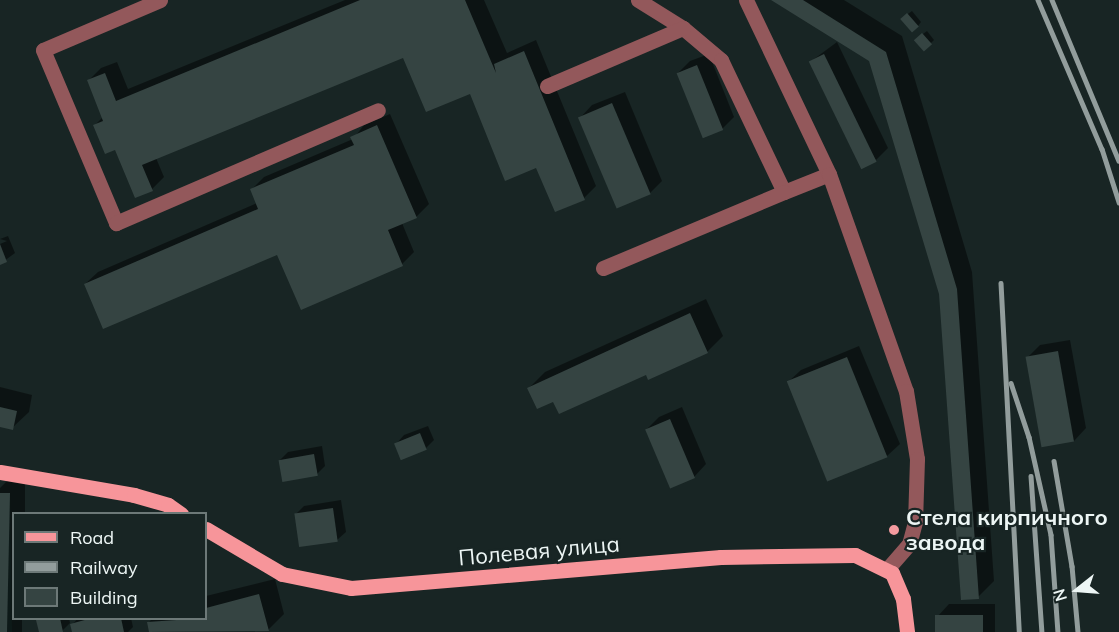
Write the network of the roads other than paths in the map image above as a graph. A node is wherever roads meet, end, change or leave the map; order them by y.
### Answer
1 (160, 0) edge
2 (638, 0) edge
3 (746, 0) edge
4 (682, 28) junction
5 (547, 86) dead end
6 (378, 110) dead end
7 (829, 174) junction
8 (784, 192) junction
9 (603, 268) dead end
10 (0, 472) edge
11 (179, 512) edge
12 (207, 530) edge
13 (887, 569) junction
14 (907, 632) edge

1 - 6 street
2 - 4 street
3 - 7 street
4 - 5 street
4 - 8 street
7 - 8 street
7 - 13 street
8 - 9 street
10 - 11 main road
12 - 13 main road, Полевая улица
13 - 14 main road

